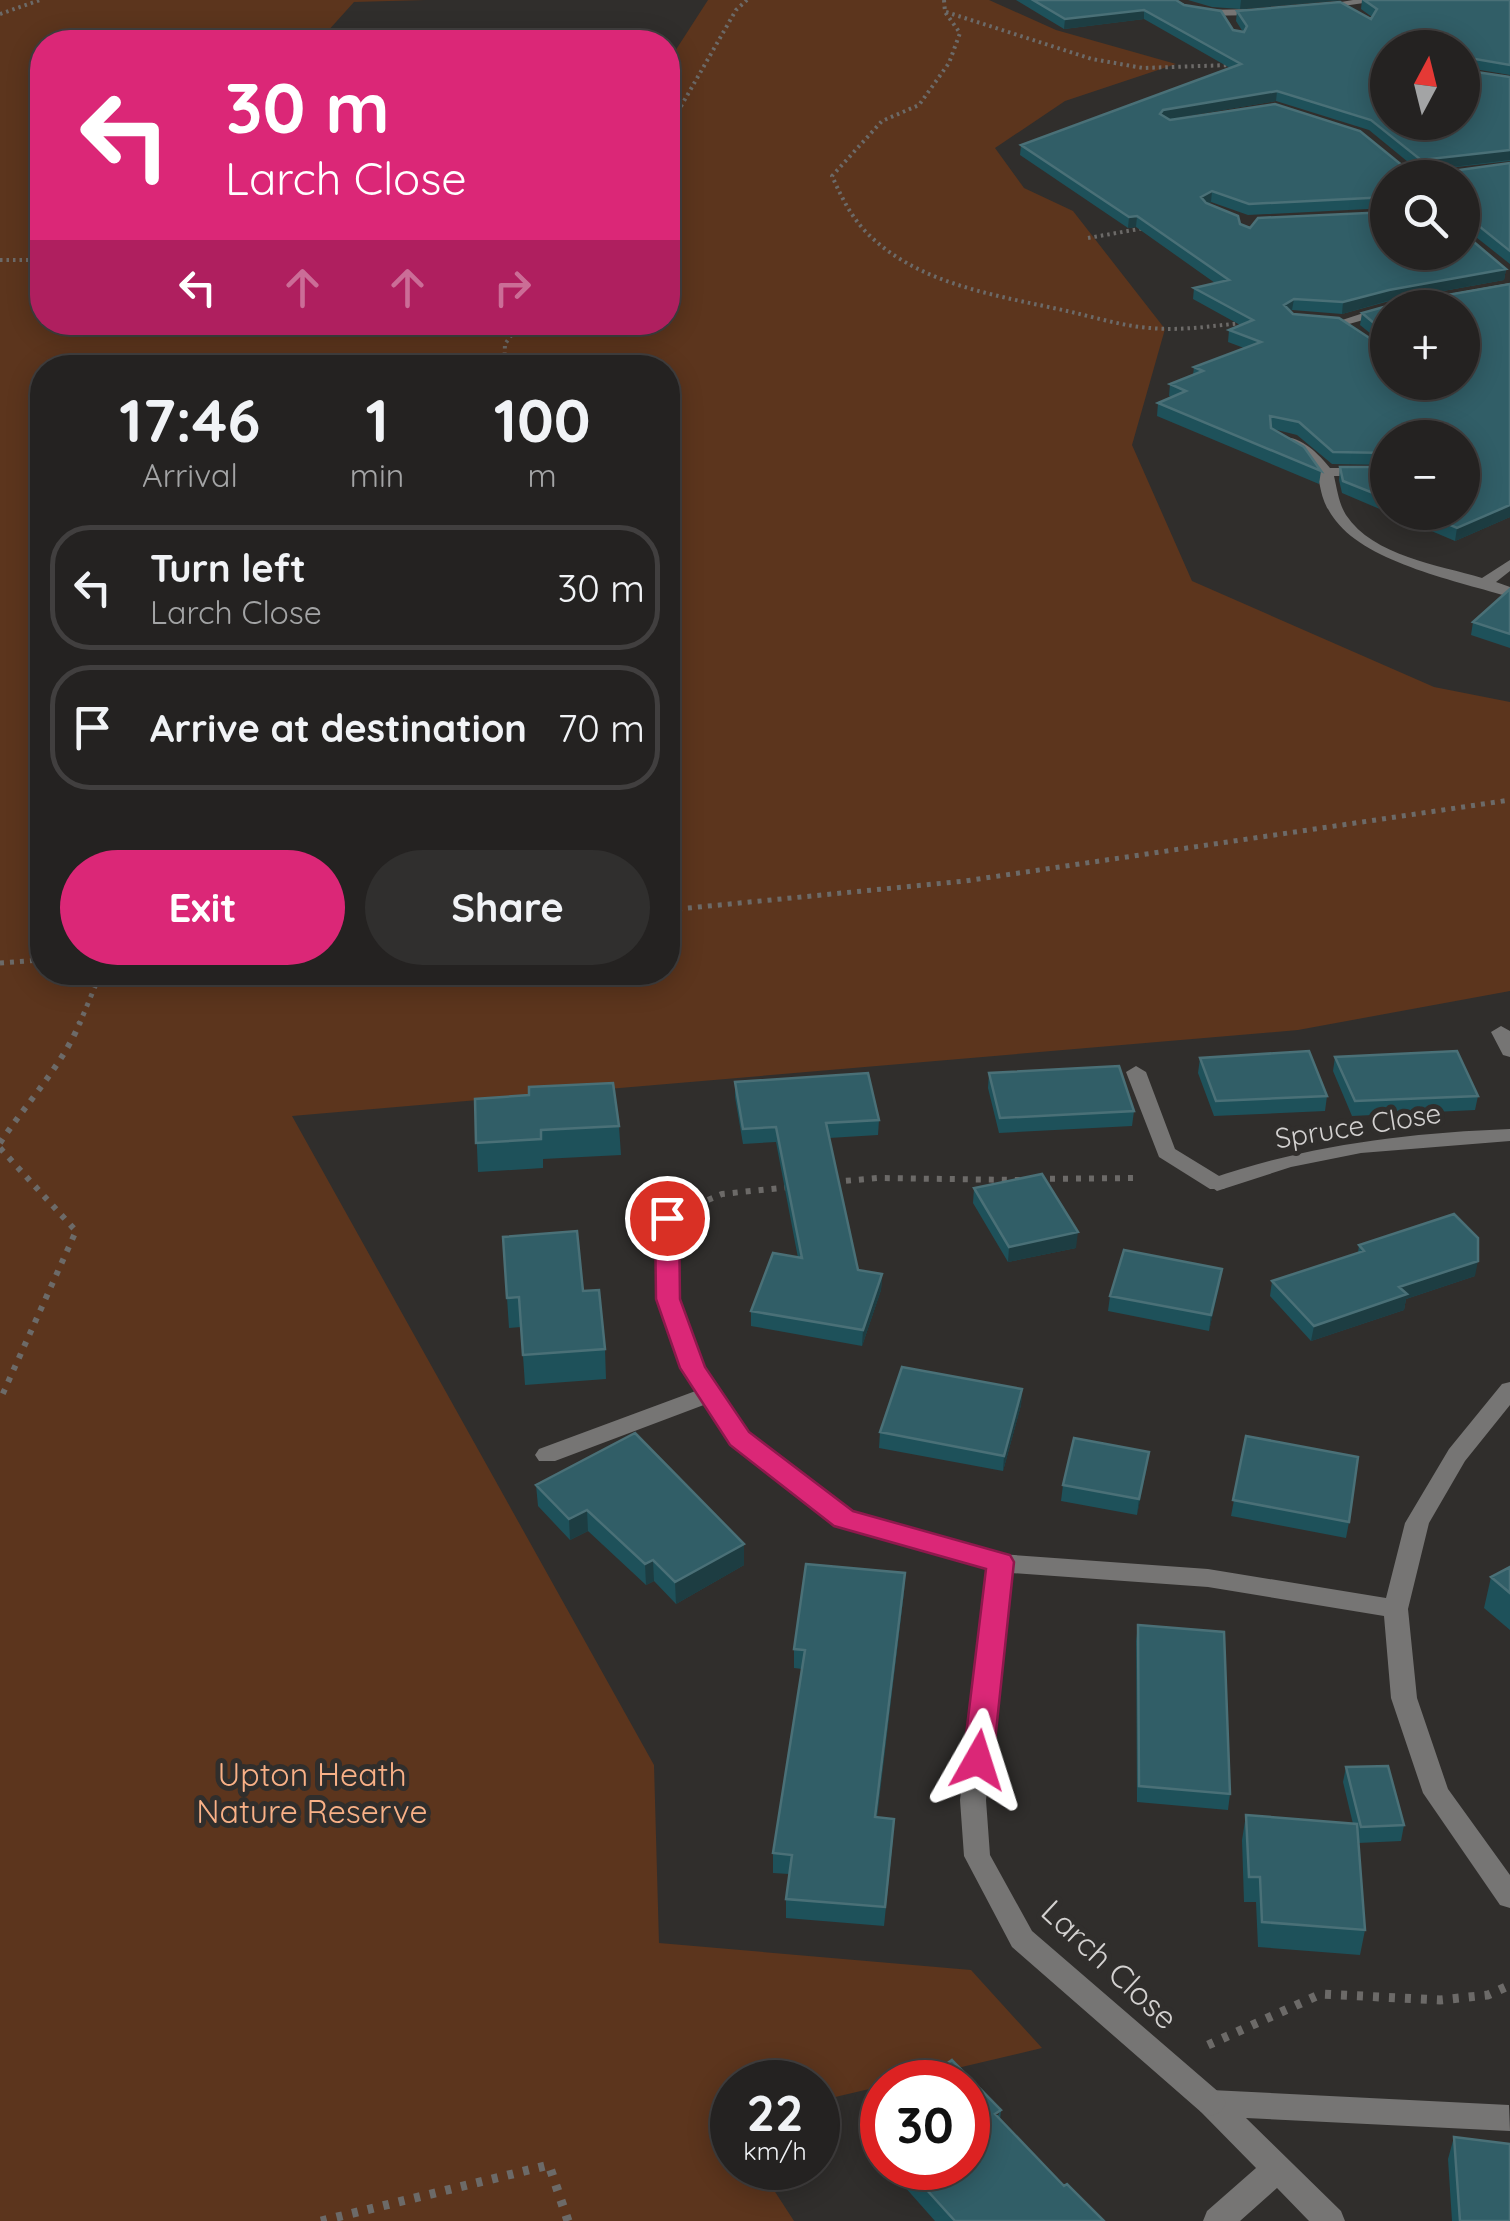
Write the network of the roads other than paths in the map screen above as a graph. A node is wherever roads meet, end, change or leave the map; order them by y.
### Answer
1 (1168, 0) edge
2 (1379, 0) edge
3 (1341, 5) junction
4 (1306, 8) edge
5 (1270, 12) edge
6 (1355, 13) edge
7 (1510, 287) edge
8 (1480, 290) edge
9 (1370, 314) edge
10 (1292, 318) edge
11 (1342, 322) junction
12 (1356, 333) edge
13 (1276, 434) edge
14 (1326, 472) junction
15 (1370, 472) edge
16 (1510, 564) edge
17 (1486, 582) junction
18 (1510, 592) edge
19 (1136, 1072) dead end
20 (1510, 1135) edge
21 (667, 1218) road end
22 (1510, 1390) edge
23 (709, 1394) junction
24 (547, 1455) dead end
25 (1000, 1562) junction
26 (1396, 1610) junction
27 (1510, 1897) edge
28 (1211, 2103) junction
29 (1508, 2118) edge
30 (1277, 2168) junction
31 (1218, 2221) edge
32 (1330, 2221) edge

1 - 5 street
2 - 3 street
3 - 4 street
3 - 6 street
7 - 8 street
9 - 11 street
10 - 11 street
11 - 12 street
13 - 14 street
14 - 15 street
14 - 17 street
16 - 17 street
17 - 18 street
19 - 20 street, Spruce Close
21 - 23 street
22 - 26 street
23 - 24 street
23 - 25 street
25 - 26 street
25 - 28 street, Larch Close
26 - 27 street
28 - 29 street
28 - 30 street, Larch Close
30 - 31 street
30 - 32 street, Larch Close

